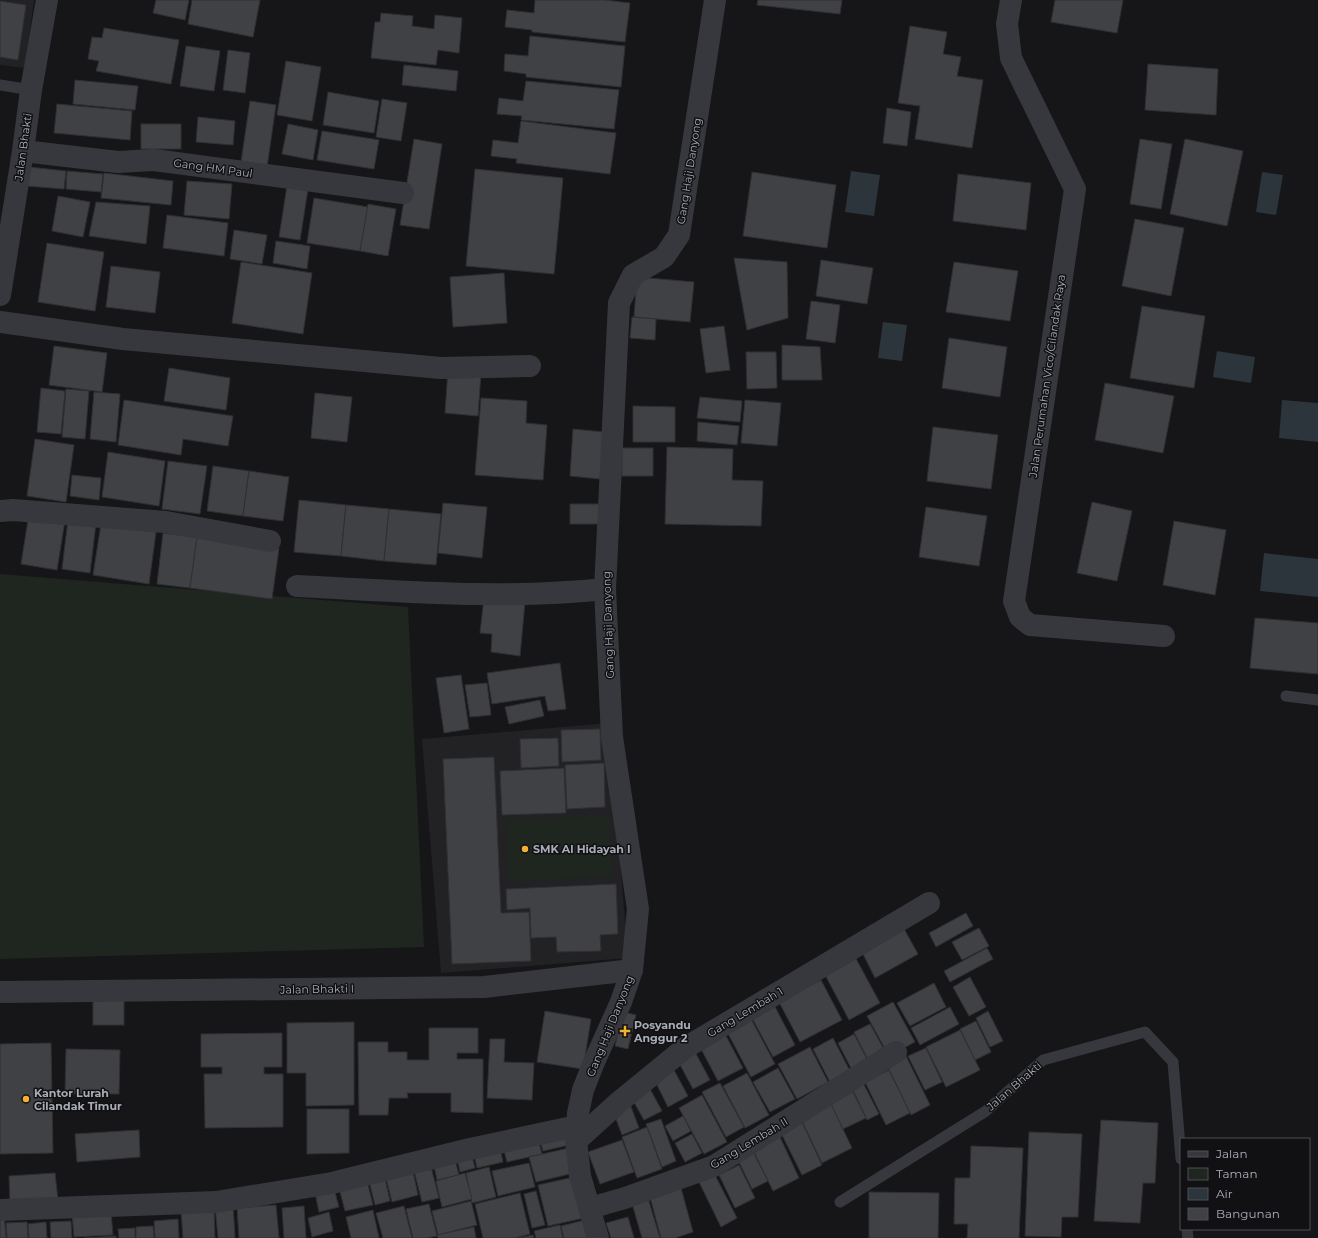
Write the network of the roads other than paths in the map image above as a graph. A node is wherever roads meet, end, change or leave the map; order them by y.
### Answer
1 (47, 0) edge
2 (716, 0) edge
3 (1011, 0) edge
4 (0, 85) edge
5 (31, 90) junction
6 (23, 151) junction
7 (403, 193) dead end
8 (6, 226) edge
9 (0, 295) edge
10 (0, 322) edge
11 (530, 366) dead end
12 (0, 511) edge
13 (270, 541) dead end
14 (297, 586) dead end
15 (605, 589) junction
16 (1164, 636) dead end
17 (1286, 696) dead end
18 (1318, 700) edge
19 (929, 903) dead end
20 (632, 970) junction
21 (0, 992) edge
22 (896, 1052) dead end
23 (577, 1133) junction
24 (1180, 1147) edge
25 (840, 1202) dead end
26 (590, 1208) junction
27 (0, 1210) edge
28 (598, 1238) edge

1 - 5 street, Jalan Bhakti
2 - 15 street, Gang Haji Danyong
3 - 16 street, Jalan Perumahan Vico/Cilandak Raya
4 - 5 lane
5 - 6 street, Jalan Bhakti
6 - 7 street, Gang HM Paul
6 - 8 street, Jalan Bhakti
8 - 9 street, Jalan Bhakti
10 - 11 street
12 - 13 street
14 - 15 street
15 - 20 street, Gang Haji Danyong
17 - 18 lane
19 - 23 street, Gang Lembah 1
20 - 21 street, Jalan Bhakti I
20 - 23 street, Gang Haji Danyong
22 - 26 street, Gang Lembah II
23 - 26 street, Gang Haji Danyong
23 - 27 street
24 - 25 lane, Jalan Bhakti
26 - 28 street, Gang Haji Danyong

